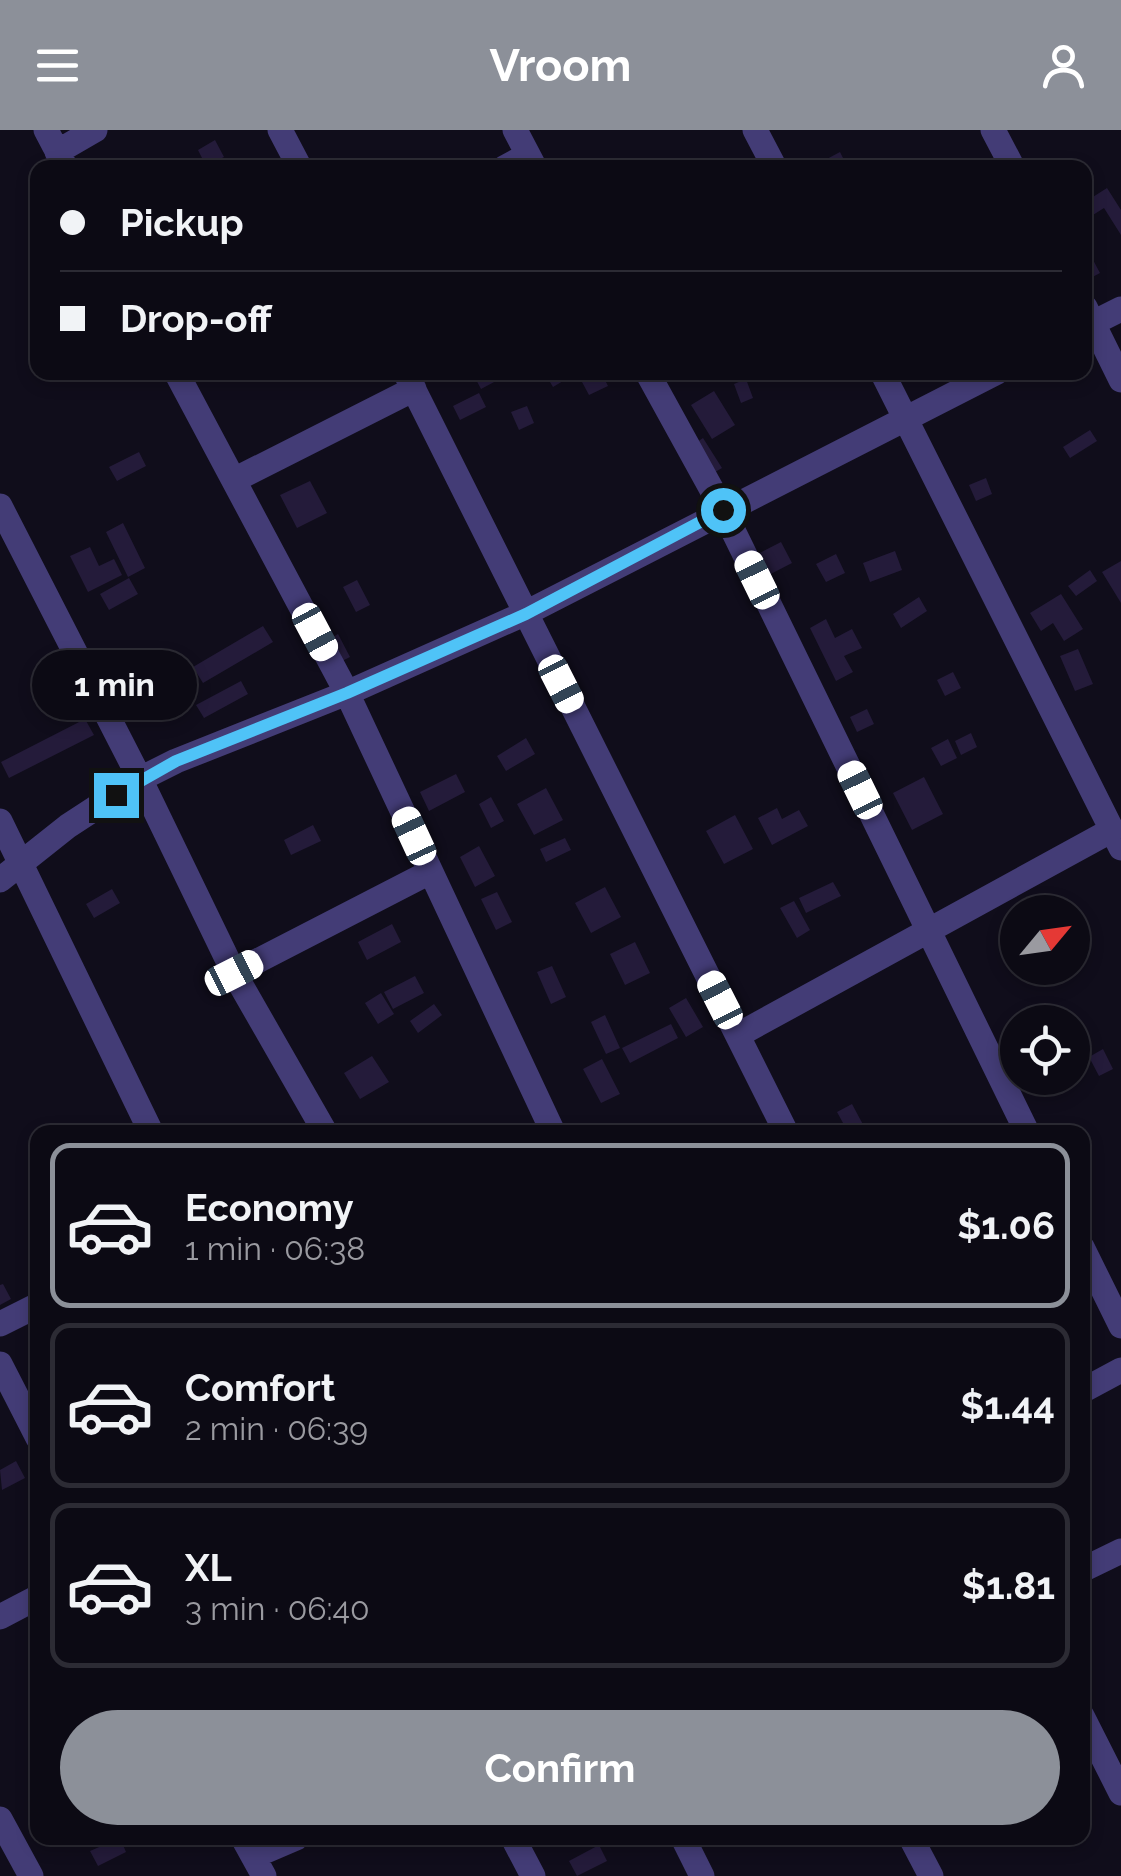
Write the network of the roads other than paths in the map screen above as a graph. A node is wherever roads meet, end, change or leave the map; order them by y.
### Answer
1 (95, 130) edge
2 (280, 130) edge
3 (515, 130) edge
4 (755, 130) edge
5 (994, 130) edge
6 (56, 150) edge
7 (296, 160) edge
8 (530, 160) edge
9 (771, 160) edge
10 (1009, 160) edge
11 (1121, 309) edge
12 (1092, 318) edge
13 (1092, 326) edge
14 (180, 380) edge
15 (651, 380) edge
16 (886, 380) edge
17 (982, 380) edge
18 (1121, 380) edge
19 (410, 381) edge
20 (906, 419) junction
21 (234, 480) junction
22 (0, 506) edge
23 (723, 510) junction
24 (526, 614) junction
25 (347, 693) junction
26 (140, 779) junction
27 (0, 820) edge
28 (1116, 839) edge
29 (430, 872) junction
30 (10, 873) edge
31 (928, 930) junction
32 (234, 973) junction
33 (738, 1035) junction
34 (147, 1125) edge
35 (321, 1125) edge
36 (550, 1125) edge
37 (783, 1125) edge
38 (1024, 1125) edge
39 (1090, 1263) edge
40 (30, 1309) edge
41 (0, 1324) edge
42 (1121, 1326) edge
43 (0, 1364) edge
44 (1121, 1370) edge
45 (1090, 1386) edge
46 (30, 1422) edge
47 (1121, 1551) edge
48 (1090, 1566) edge
49 (30, 1601) edge
50 (0, 1618) edge
51 (1090, 1732) edge
52 (1121, 1792) edge
53 (0, 1819) edge
54 (281, 1845) edge
55 (517, 1845) edge
56 (685, 1845) edge
57 (915, 1845) edge
58 (254, 1857) edge
59 (698, 1875) edge
60 (31, 1876) edge
61 (533, 1876) edge
62 (931, 1876) edge

1 - 6 street
2 - 7 street
3 - 8 street
4 - 9 street
5 - 10 street
11 - 12 street
13 - 18 street
14 - 21 street
15 - 23 street
16 - 20 street
17 - 20 street
19 - 21 street
19 - 24 street
20 - 23 street
20 - 28 street
21 - 25 street
22 - 26 street
23 - 24 street
23 - 31 street
24 - 25 street
24 - 33 street
25 - 26 street
25 - 29 street
26 - 30 street
26 - 32 street
27 - 30 street
28 - 31 street
29 - 32 street
29 - 36 street
30 - 34 street
31 - 33 street
31 - 38 street
32 - 35 street
33 - 37 street
39 - 42 street
40 - 41 street
43 - 46 street
44 - 45 street
47 - 48 street
49 - 50 street
51 - 52 street
53 - 60 street
54 - 58 street
55 - 61 street
56 - 59 street
57 - 62 street

